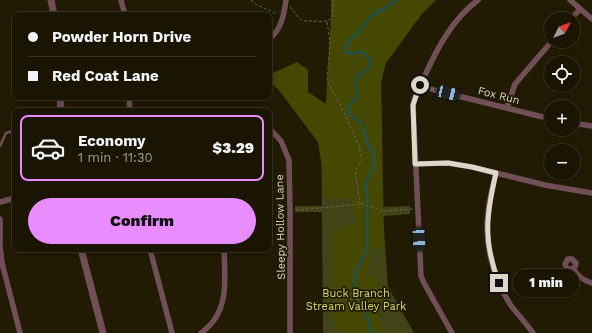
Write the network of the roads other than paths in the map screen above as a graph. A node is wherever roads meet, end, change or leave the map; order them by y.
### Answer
1 (52, 0) edge
2 (121, 0) edge
3 (478, 0) edge
4 (570, 0) edge
5 (285, 3) edge
6 (580, 9) junction
7 (54, 12) edge
8 (124, 12) edge
9 (578, 12) edge
10 (592, 19) edge
11 (272, 37) edge
12 (546, 48) edge
13 (420, 85) junction
14 (507, 107) junction
15 (544, 117) edge
16 (580, 124) edge
17 (592, 126) edge
18 (12, 131) edge
19 (272, 131) edge
20 (0, 146) edge
21 (415, 164) junction
22 (496, 173) junction
23 (592, 193) edge
24 (12, 199) edge
25 (0, 202) edge
26 (0, 219) edge
27 (82, 252) edge
28 (151, 252) edge
29 (224, 252) edge
30 (573, 269) dead end
31 (592, 283) edge
32 (20, 333) edge
33 (103, 333) edge
34 (172, 333) edge
35 (201, 333) edge
36 (290, 333) edge
37 (452, 333) edge
38 (533, 333) edge

1 - 7 street
2 - 8 street
3 - 13 street
4 - 6 street
5 - 11 street
6 - 9 street
6 - 10 street
12 - 14 street
13 - 14 street, Fox Run
13 - 21 street
14 - 15 street, Fox Run
16 - 17 street
18 - 20 lane
19 - 36 street, Sleepy Hollow Lane
21 - 22 street
21 - 37 street
22 - 23 street
22 - 38 street
24 - 25 street
26 - 32 street
27 - 33 street
28 - 34 street
29 - 35 street
30 - 31 street

